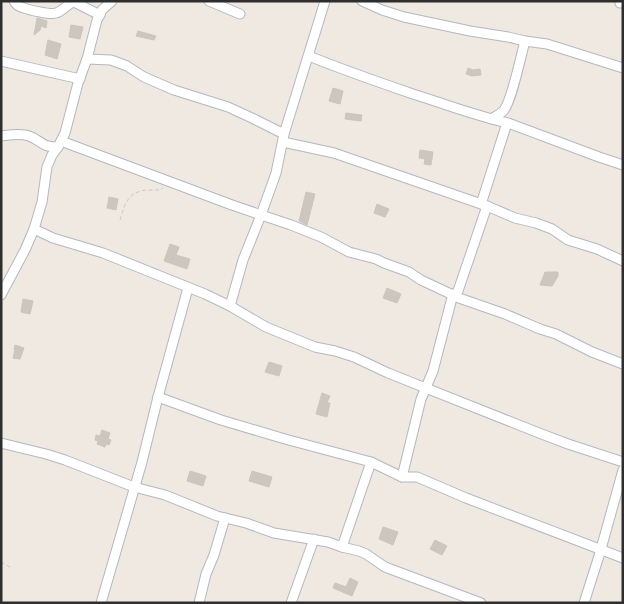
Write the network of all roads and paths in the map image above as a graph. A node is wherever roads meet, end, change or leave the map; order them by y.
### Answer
1 (14, 1) edge
2 (112, 1) edge
3 (209, 1) edge
4 (326, 1) edge
5 (362, 1) edge
6 (240, 14) dead end
7 (100, 15) junction
8 (525, 41) junction
9 (308, 56) junction
10 (87, 59) junction
11 (1, 61) edge
12 (623, 68) edge
13 (80, 79) junction
14 (506, 108) junction
15 (491, 119) junction
16 (508, 123) junction
17 (1, 136) edge
18 (284, 138) junction
19 (60, 144) junction
20 (623, 165) edge
21 (168, 181) junction
22 (484, 205) junction
23 (261, 215) junction
24 (120, 220) dead end
25 (34, 229) junction
26 (623, 261) edge
27 (188, 288) junction
28 (1, 295) edge
29 (454, 295) junction
30 (230, 306) junction
31 (623, 364) edge
32 (426, 388) junction
33 (158, 397) junction
34 (1, 443) edge
35 (371, 462) junction
36 (623, 462) edge
37 (623, 470) edge
38 (402, 477) junction
39 (134, 487) junction
40 (224, 518) junction
41 (314, 539) junction
42 (342, 548) junction
43 (600, 549) junction
44 (623, 558) edge
45 (1, 562) edge
46 (10, 567) dead end
47 (101, 603) edge
48 (198, 603) edge
49 (291, 603) edge
50 (481, 603) edge
51 (584, 603) edge

1 - 7 street
2 - 7 street
3 - 6 street
4 - 9 street
5 - 8 street
7 - 10 street
8 - 12 street
8 - 14 street
9 - 15 street
9 - 18 street
10 - 13 street
10 - 18 street
11 - 13 street
13 - 19 street
14 - 15 street
14 - 16 street
15 - 16 street
16 - 20 street
16 - 22 street
17 - 19 street
18 - 22 street
18 - 23 street
19 - 21 street
19 - 25 street
21 - 23 street
21 - 24 path
22 - 26 street
22 - 29 street
23 - 29 street
23 - 30 street
25 - 27 street
25 - 28 street
27 - 30 street
27 - 33 street
29 - 31 street
29 - 32 street
30 - 32 street
32 - 36 street
32 - 38 street
33 - 35 street
33 - 39 street
34 - 39 street
35 - 38 street
35 - 42 street
37 - 43 street
38 - 43 street
39 - 40 street
39 - 47 street
40 - 41 street
40 - 48 street
41 - 42 street
41 - 49 street
42 - 50 street
43 - 44 street
43 - 51 street
45 - 46 path

